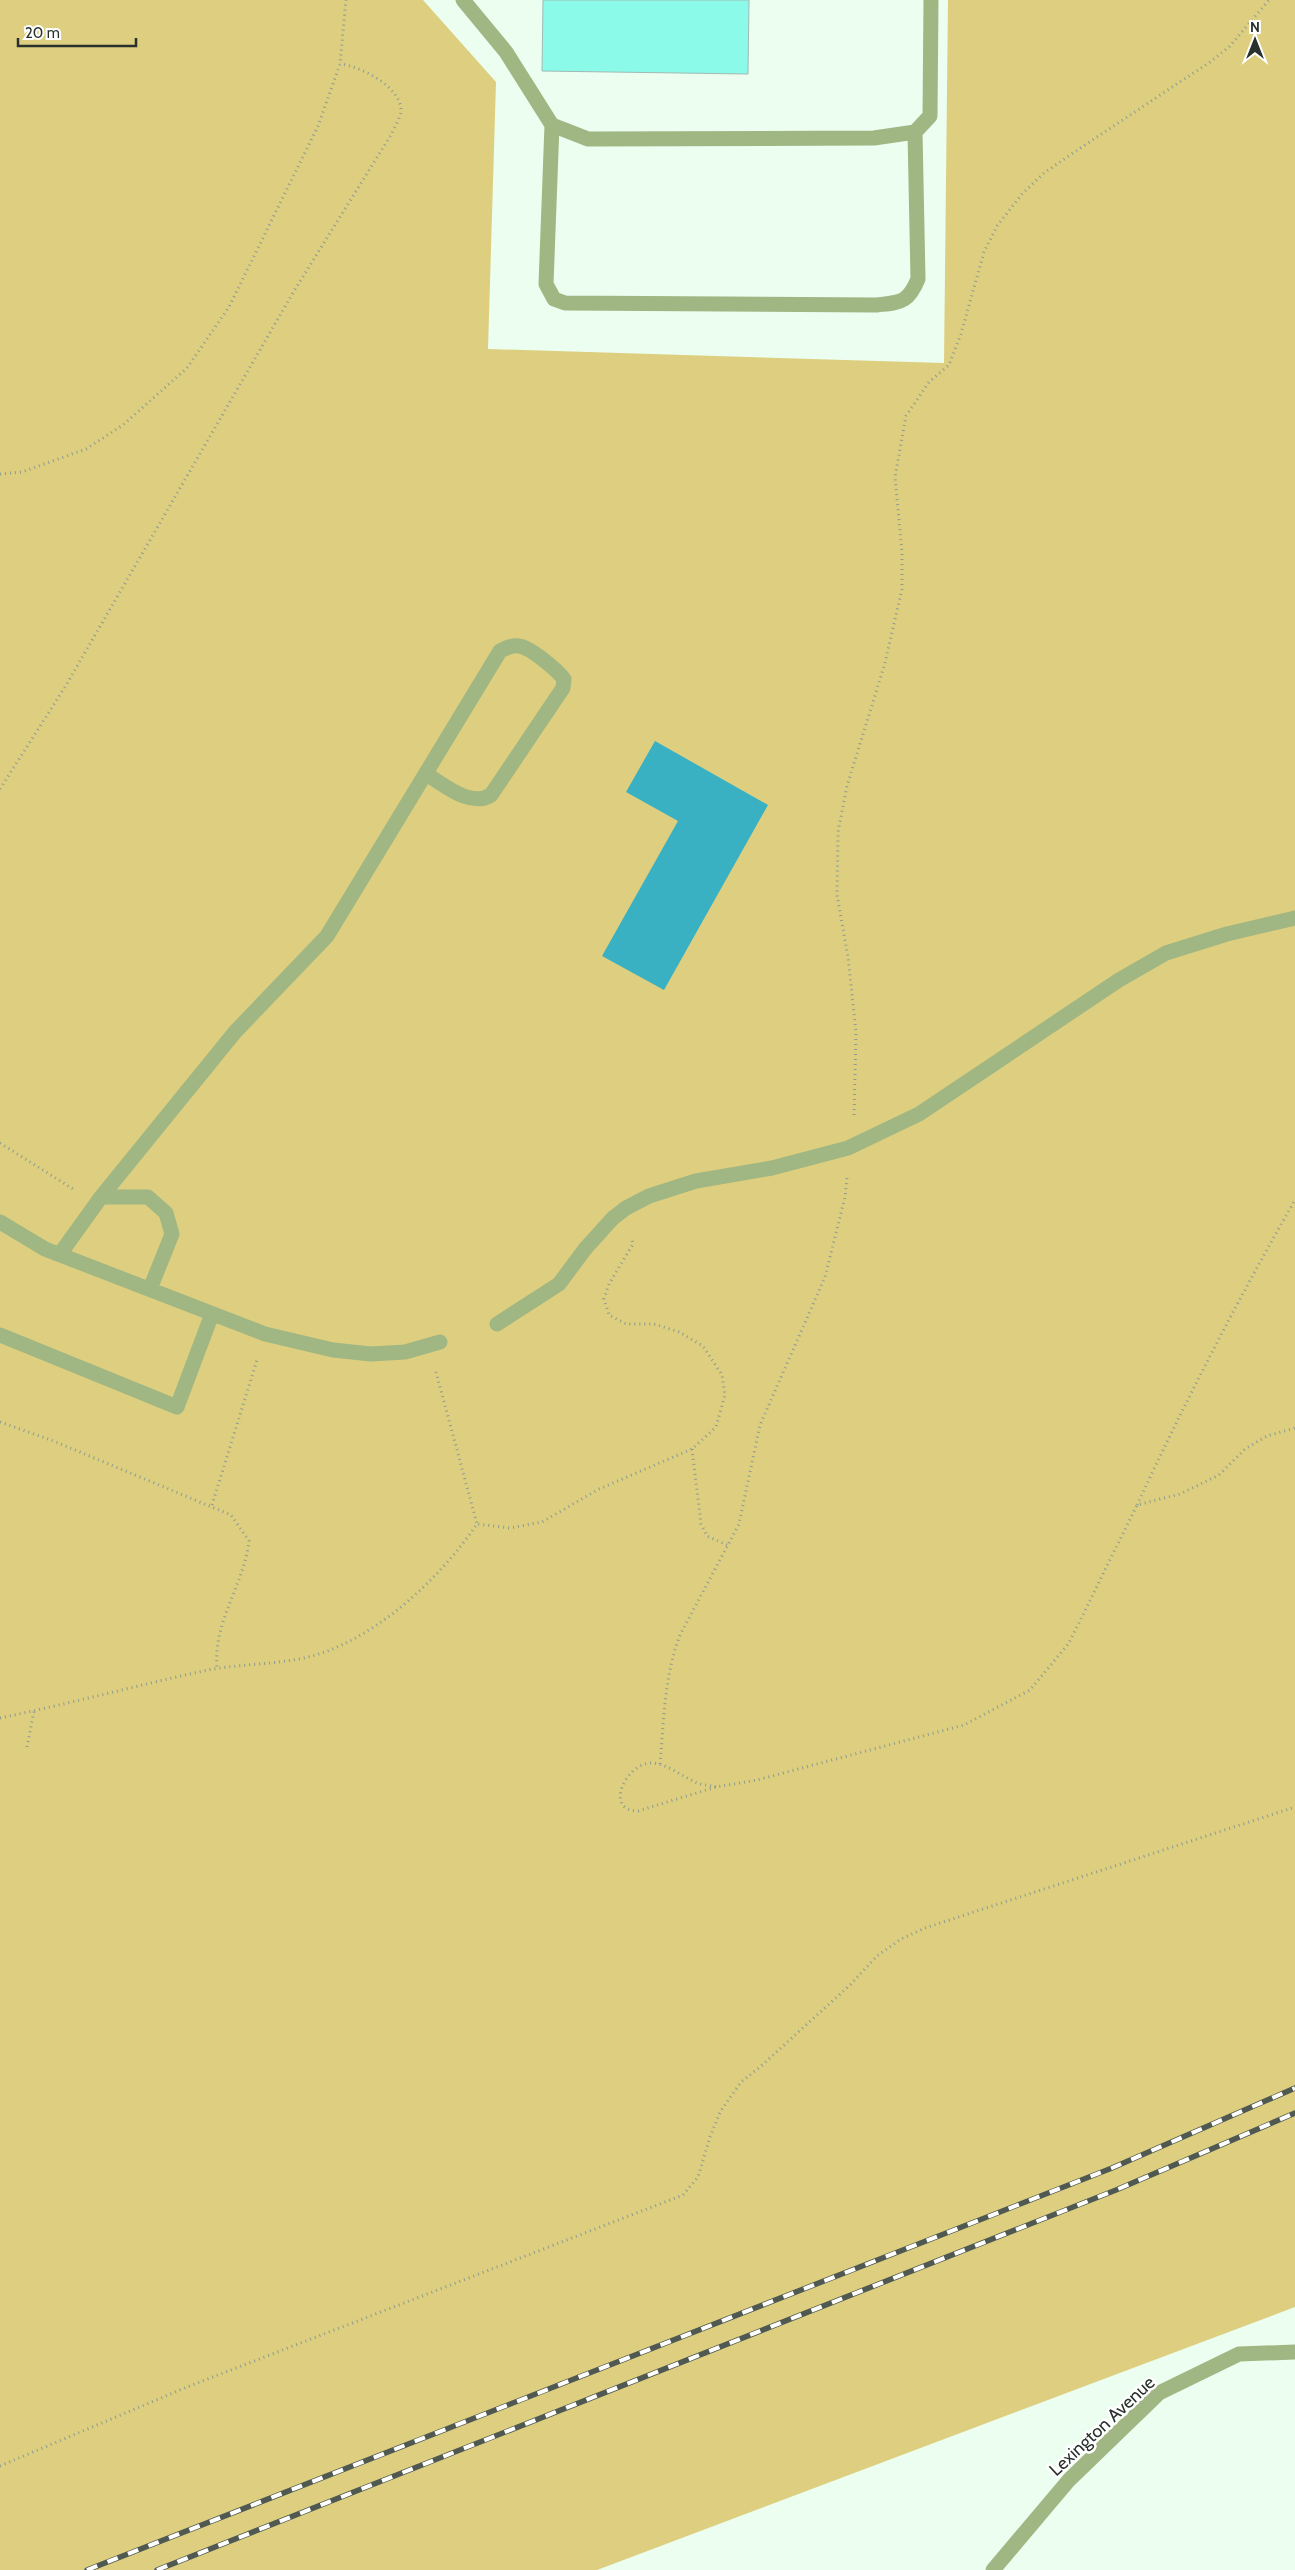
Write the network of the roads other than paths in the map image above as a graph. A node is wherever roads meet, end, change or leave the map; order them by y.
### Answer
1 (463, 0) edge
2 (930, 0) edge
3 (552, 125) junction
4 (915, 132) junction
5 (426, 774) junction
6 (1295, 918) edge
7 (100, 1197) junction
8 (0, 1222) edge
9 (60, 1254) junction
10 (150, 1289) junction
11 (212, 1314) junction
12 (497, 1324) dead end
13 (0, 1335) edge
14 (435, 1344) road end
15 (1295, 2352) edge
16 (993, 2570) edge

1 - 3 street
2 - 4 street
3 - 4 street
3 - 4 street
5 - 5 street
5 - 7 street
6 - 12 street
7 - 9 street
7 - 10 street
8 - 9 street
9 - 10 street
10 - 11 street
11 - 13 street
11 - 14 street
15 - 16 street, Lexington Avenue

